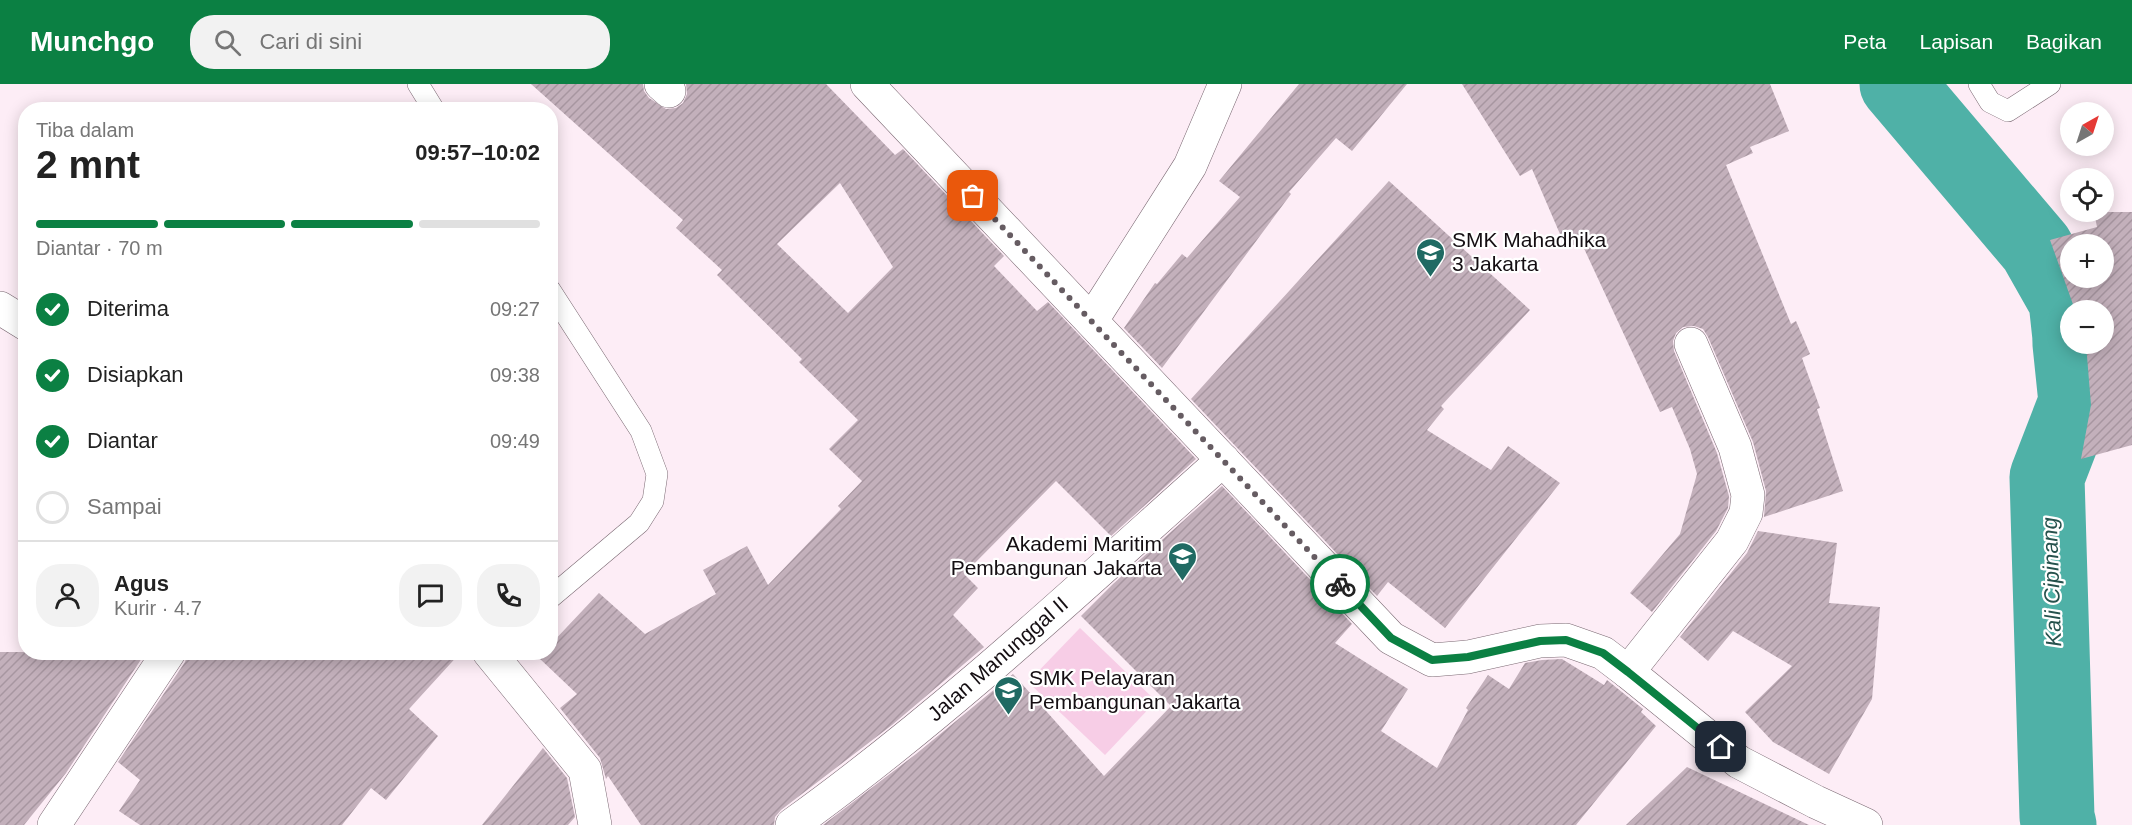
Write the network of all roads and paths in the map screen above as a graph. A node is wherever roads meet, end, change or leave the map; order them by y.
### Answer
1 (418, 84) edge
2 (867, 84) edge
3 (1225, 84) edge
4 (1979, 84) edge
5 (2050, 84) edge
6 (429, 102) edge
7 (558, 302) edge
8 (1092, 321) junction
9 (1691, 344) dead end
10 (1223, 460) junction
11 (558, 591) edge
12 (165, 660) edge
13 (495, 660) edge
14 (1628, 672) junction
15 (54, 825) edge
16 (595, 825) edge
17 (792, 825) edge
18 (1866, 825) edge

1 - 6 lane
2 - 8 street
3 - 8 street
4 - 5 lane
7 - 11 lane
8 - 10 street
9 - 14 street
10 - 14 street
10 - 17 street, Jalan Manunggal II
12 - 15 street
13 - 16 street
14 - 18 street

